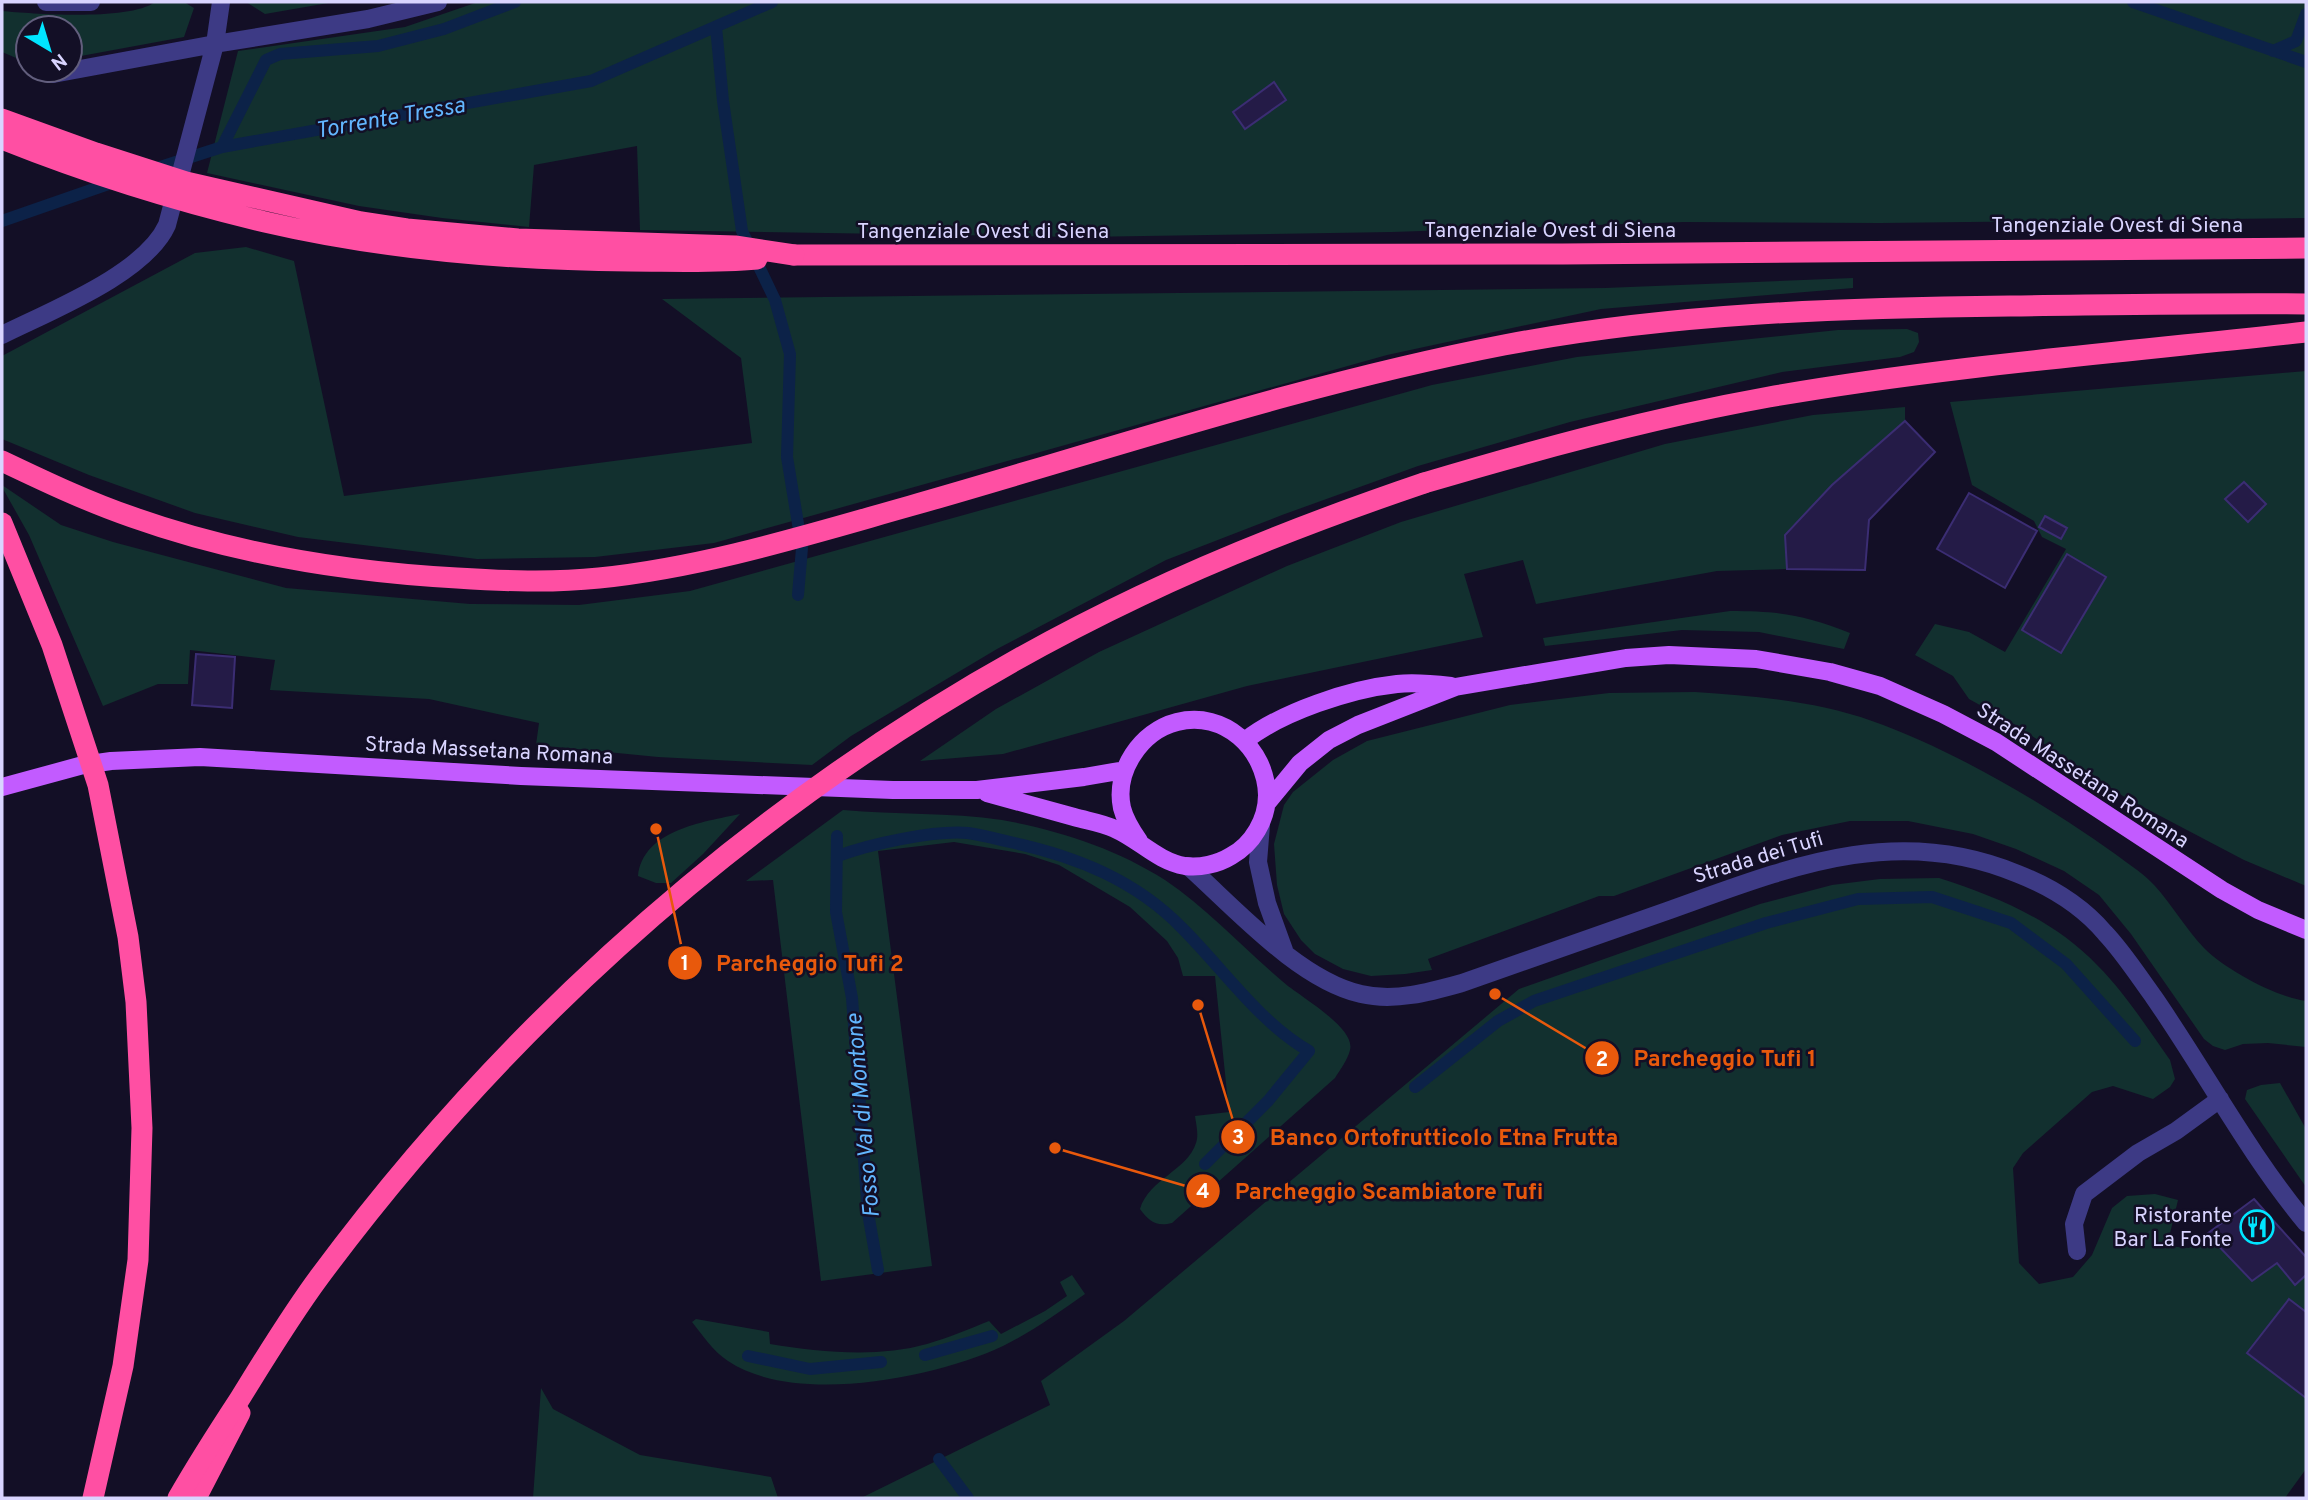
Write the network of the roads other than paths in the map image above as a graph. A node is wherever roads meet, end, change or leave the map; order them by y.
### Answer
1 (46, 2) edge
2 (91, 2) edge
3 (221, 2) edge
4 (438, 2) edge
5 (215, 44) junction
6 (84, 68) edge
7 (2, 119) edge
8 (2, 139) edge
9 (2306, 248) edge
10 (794, 256) junction
11 (2306, 304) edge
12 (2306, 332) edge
13 (2, 335) edge
14 (2, 461) edge
15 (2, 523) edge
16 (1455, 687) junction
17 (1246, 740) junction
18 (1125, 769) junction
19 (2, 787) edge
20 (977, 790) junction
21 (1267, 803) junction
22 (1261, 825) junction
23 (1139, 841) junction
24 (1188, 866) junction
25 (2306, 930) edge
26 (1285, 954) junction
27 (2220, 1099) junction
28 (2306, 1223) edge
29 (2077, 1251) dead end
30 (285, 1327) junction
31 (93, 1498) edge
32 (178, 1498) edge
33 (196, 1498) edge

1 - 2 street
3 - 5 street
4 - 5 street
5 - 6 street
5 - 13 street, bridge
7 - 10 highway, bridge
8 - 10 highway, bridge
9 - 10 highway, Tangenziale Ovest di Siena
11 - 14 highway
12 - 30 highway, bridge
15 - 31 highway, bridge
16 - 17 main road, Strada Massetana Romana
16 - 21 main road, Strada Massetana Romana
16 - 25 main road, Strada Massetana Romana
17 - 18 main road, Strada Massetana Romana
17 - 21 main road, Strada Massetana Romana
18 - 20 main road, Strada Massetana Romana
18 - 23 main road, Strada Massetana Romana
19 - 20 main road, Strada Massetana Romana
20 - 23 main road, Strada Massetana Romana
21 - 22 main road, Strada Massetana Romana
22 - 24 main road, Strada Massetana Romana
22 - 26 street
23 - 24 main road, Strada Massetana Romana
24 - 26 street, Strada dei Tufi
26 - 27 street, Strada dei Tufi
27 - 28 street, Strada dei Tufi
27 - 29 street
30 - 32 highway, bridge
30 - 33 highway

